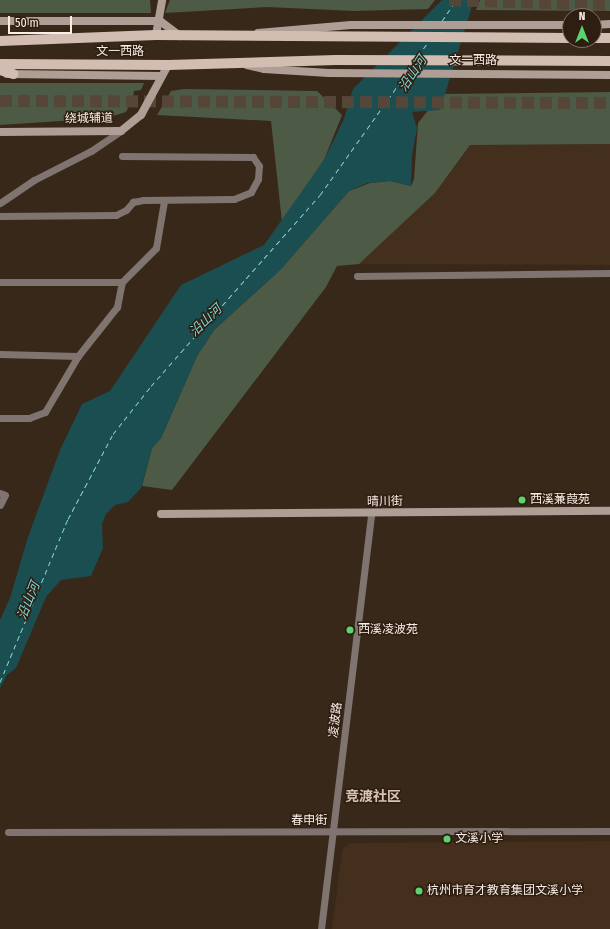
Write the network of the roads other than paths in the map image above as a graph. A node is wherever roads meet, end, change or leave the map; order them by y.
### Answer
1 (162, 0) edge
2 (0, 21) edge
3 (160, 21) junction
4 (562, 25) edge
5 (156, 35) junction
6 (180, 36) junction
7 (244, 36) junction
8 (562, 38) edge
9 (0, 41) edge
10 (610, 61) edge
11 (240, 63) junction
12 (0, 64) edge
13 (168, 65) junction
14 (0, 70) edge
15 (0, 74) edge
16 (13, 74) junction
17 (610, 75) edge
18 (161, 76) junction
19 (121, 131) junction
20 (0, 132) edge
21 (122, 156) dead end
22 (164, 201) junction
23 (0, 202) edge
24 (0, 216) edge
25 (610, 273) edge
26 (357, 276) dead end
27 (0, 282) edge
28 (122, 282) junction
29 (0, 354) edge
30 (78, 356) junction
31 (0, 418) edge
32 (0, 493) edge
33 (0, 505) edge
34 (610, 511) edge
35 (161, 514) dead end
36 (371, 514) junction
37 (610, 830) edge
38 (8, 832) dead end
39 (334, 832) junction
40 (322, 929) edge

1 - 3 main road
2 - 3 main road
3 - 5 main road
3 - 6 main road
4 - 7 main road, 文一西路
5 - 6 main road, 文一西路
5 - 9 main road, 文一西路
6 - 7 main road, 文一西路
7 - 8 main road, 文一西路
10 - 11 main road, 文一西路
11 - 13 main road, 文一西路
11 - 17 main road, 文一西路
12 - 13 main road, 文一西路
13 - 18 main road, 绕城辅道
14 - 16 main road
15 - 16 main road
16 - 18 main road
18 - 19 main road, 绕城辅道
19 - 20 main road, 绕城辅道
19 - 23 street
21 - 22 street
22 - 24 street
22 - 28 street
25 - 26 street
27 - 28 street
28 - 30 street
29 - 30 street
30 - 31 street
32 - 33 street
34 - 36 main road, 晴川街
35 - 36 main road, 晴川街
36 - 39 street, 凌波路
37 - 39 street, 春申街
38 - 39 street, 春申街
39 - 40 street, 凌波路

